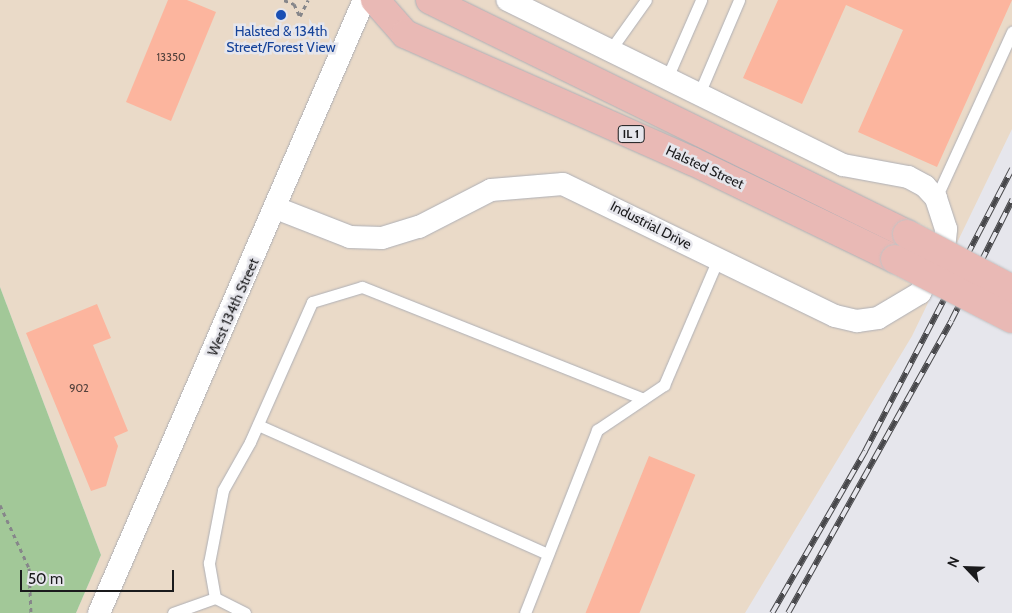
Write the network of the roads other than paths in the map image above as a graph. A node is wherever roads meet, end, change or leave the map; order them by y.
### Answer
1 (364, 0) edge
2 (375, 0) edge
3 (430, 0) edge
4 (507, 0) edge
5 (646, 0) edge
6 (701, 0) edge
7 (739, 0) edge
8 (1012, 32) edge
9 (611, 49) junction
10 (667, 78) junction
11 (699, 94) junction
12 (936, 198) junction
13 (276, 208) junction
14 (718, 258) junction
15 (1012, 289) edge
16 (1012, 319) edge
17 (642, 399) junction
18 (258, 425) junction
19 (548, 554) junction
20 (215, 598) junction
21 (99, 613) edge
22 (173, 613) edge
23 (245, 613) edge
24 (525, 613) edge

1 - 13 street, West 134th Street
2 - 16 main road, Halsted Street / IL 1, bridge
3 - 15 main road, IL 1, bridge
4 - 9 street
5 - 9 lane
6 - 10 lane
7 - 11 lane
8 - 12 lane
9 - 10 street
10 - 11 street
11 - 12 street
12 - 14 street, Industrial Drive
13 - 14 street, Industrial Drive
13 - 21 street, West 134th Street
14 - 17 lane
17 - 18 lane
17 - 19 lane
18 - 19 lane
18 - 20 lane
19 - 24 lane
20 - 22 lane
20 - 23 lane

